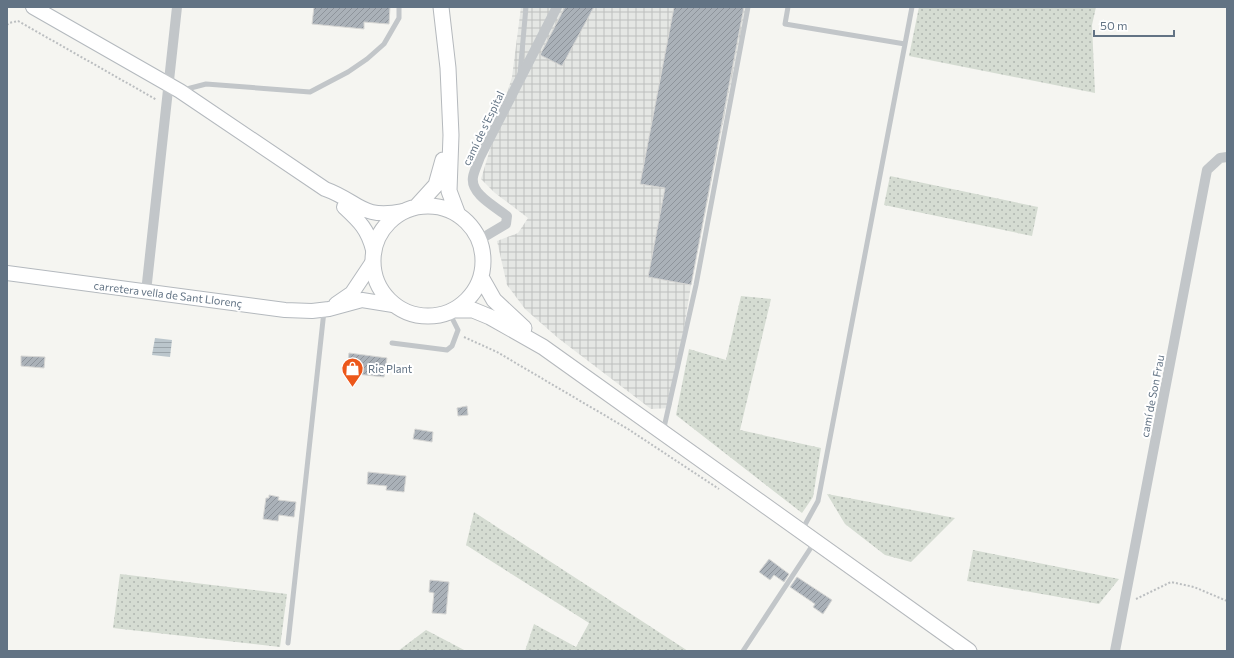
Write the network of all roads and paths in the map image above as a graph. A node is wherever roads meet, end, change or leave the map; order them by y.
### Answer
1 (33, 7) edge
2 (176, 7) edge
3 (399, 7) edge
4 (441, 7) edge
5 (526, 7) edge
6 (557, 7) edge
7 (748, 7) edge
8 (788, 7) edge
9 (912, 7) edge
10 (7, 25) edge
11 (904, 44) junction
12 (519, 82) junction
13 (174, 87) junction
14 (167, 105) junction
15 (450, 124) junction
16 (1227, 157) edge
17 (325, 189) junction
18 (409, 209) junction
19 (458, 215) junction
20 (479, 240) junction
21 (373, 257) junction
22 (7, 273) edge
23 (481, 277) junction
24 (146, 292) junction
25 (393, 305) junction
26 (327, 309) junction
27 (452, 311) junction
28 (457, 333) junction
29 (392, 343) dead end
30 (543, 347) junction
31 (663, 432) junction
32 (719, 490) dead end
33 (802, 531) junction
34 (816, 541) junction
35 (1227, 601) edge
36 (1124, 605) junction
37 (288, 643) dead end
38 (743, 651) edge
39 (969, 651) edge
40 (1115, 651) edge

1 - 13 main road
2 - 13 street
3 - 13 lane
4 - 15 main road
5 - 12 lane
6 - 12 street, camí de s'Espital
7 - 31 lane
8 - 11 lane
9 - 11 lane
10 - 14 path
11 - 33 lane
12 - 20 street, camí de s'Espital
13 - 14 street
13 - 17 main road
14 - 24 street
15 - 18 main road
15 - 19 main road
16 - 36 street, camí de Son Frau
17 - 18 main road
17 - 21 main road
18 - 19 main road
18 - 21 main road
19 - 20 main road
20 - 23 main road
21 - 25 main road
21 - 26 main road
22 - 24 main road, carretera vella de Sant Llorenç
23 - 27 main road
23 - 30 main road
24 - 26 main road, carretera vella de Sant Llorenç
25 - 26 main road, carretera vella de Sant Llorenç
25 - 27 main road
26 - 37 lane
27 - 28 lane
27 - 30 main road
28 - 29 lane
28 - 32 path
30 - 31 main road
31 - 33 main road
33 - 34 main road
34 - 38 lane
34 - 39 main road
35 - 36 path
36 - 40 street, camí de Son Frau

